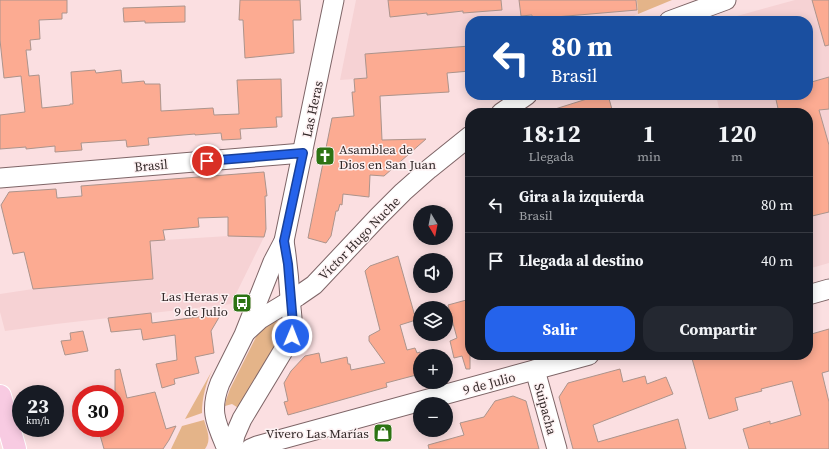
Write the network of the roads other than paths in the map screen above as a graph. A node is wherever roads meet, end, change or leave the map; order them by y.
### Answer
1 (334, 0) edge
2 (726, 0) edge
3 (683, 16) edge
4 (520, 100) edge
5 (508, 108) edge
6 (465, 140) edge
7 (303, 153) junction
8 (0, 178) edge
9 (284, 241) junction
10 (829, 289) edge
11 (813, 294) edge
12 (290, 301) junction
13 (244, 335) junction
14 (571, 360) edge
15 (535, 370) junction
16 (0, 396) edge
17 (15, 449) edge
18 (227, 449) edge
19 (232, 449) edge
20 (250, 449) edge
21 (557, 449) edge

1 - 7 street, Las Heras
2 - 3 street
4 - 5 street
6 - 12 street, Víctor Hugo Nuche
7 - 8 street, Brasil
7 - 9 street, Las Heras
9 - 12 street, Las Heras
9 - 13 street, Las Heras
10 - 11 street
12 - 13 street, Víctor Hugo Nuche
12 - 19 street, Las Heras
13 - 18 street, Las Heras
14 - 15 street, 9 de Julio
15 - 20 street, 9 de Julio
15 - 21 street, Suipacha
16 - 17 main road

